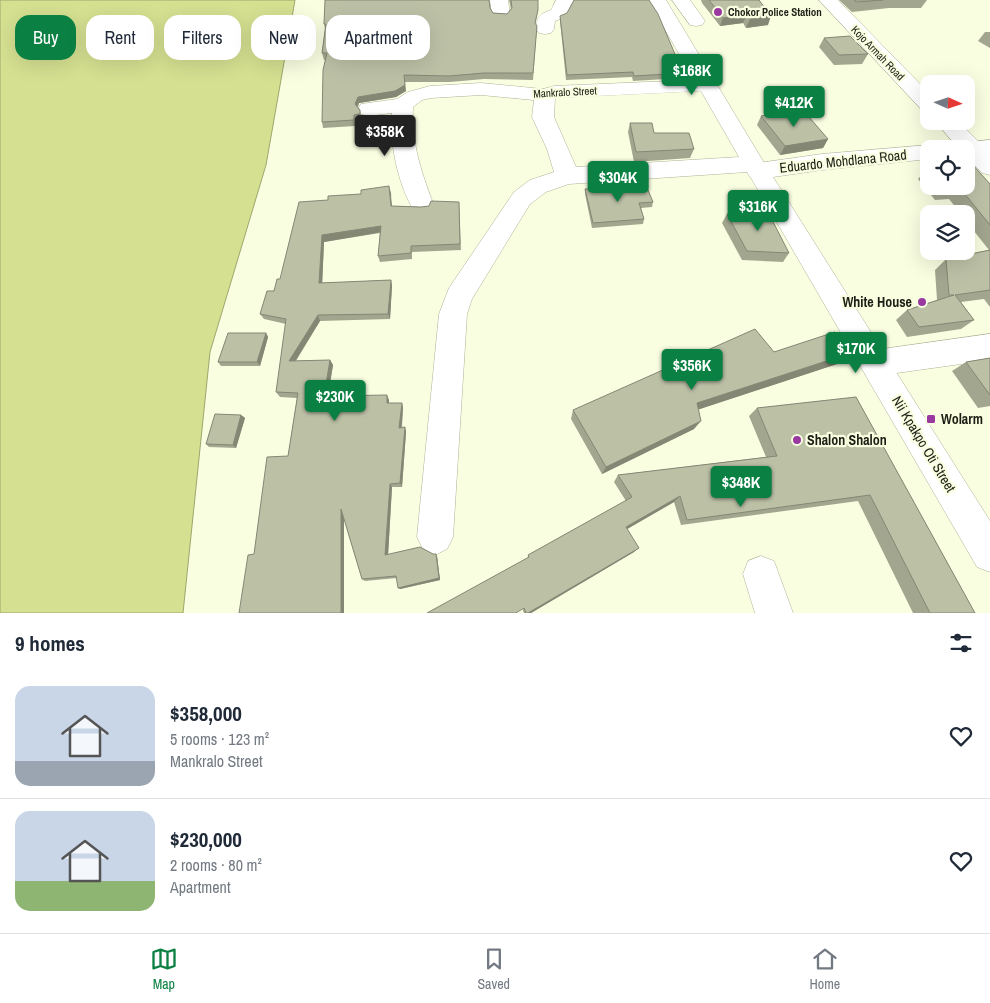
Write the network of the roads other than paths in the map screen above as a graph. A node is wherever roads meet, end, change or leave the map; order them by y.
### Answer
1 (564, 0) edge
2 (828, 0) edge
3 (661, 7) edge
4 (689, 11) edge
5 (545, 29) dead end
6 (706, 85) junction
7 (544, 95) junction
8 (920, 96) edge
9 (404, 105) junction
10 (368, 109) dead end
11 (955, 130) edge
12 (965, 140) edge
13 (975, 149) edge
14 (920, 153) edge
15 (990, 167) edge
16 (756, 168) junction
17 (567, 176) junction
18 (421, 203) dead end
19 (990, 347) edge
20 (875, 363) junction
21 (435, 537) dead end
22 (990, 554) edge
23 (761, 574) dead end
24 (774, 613) edge

1 - 5 street
2 - 8 street, Kojo Armah Road
3 - 4 street
3 - 6 street, Nii Kpakpo Oti Street
6 - 7 street, Mankralo Street
6 - 16 street, Nii Kpakpo Oti Street
7 - 9 street, Mankralo Street
7 - 17 street
9 - 10 street, Mankralo Street
9 - 18 street
11 - 12 street
13 - 15 street
14 - 16 street, Eduardo Mohdlana Road
16 - 17 street, Eduardo Mohdlana Road
16 - 20 street, Nii Kpakpo Oti Street
17 - 21 street, Eduardo Mohdlana Road
19 - 20 street
20 - 22 street, Nii Kpakpo Oti Street
23 - 24 street

